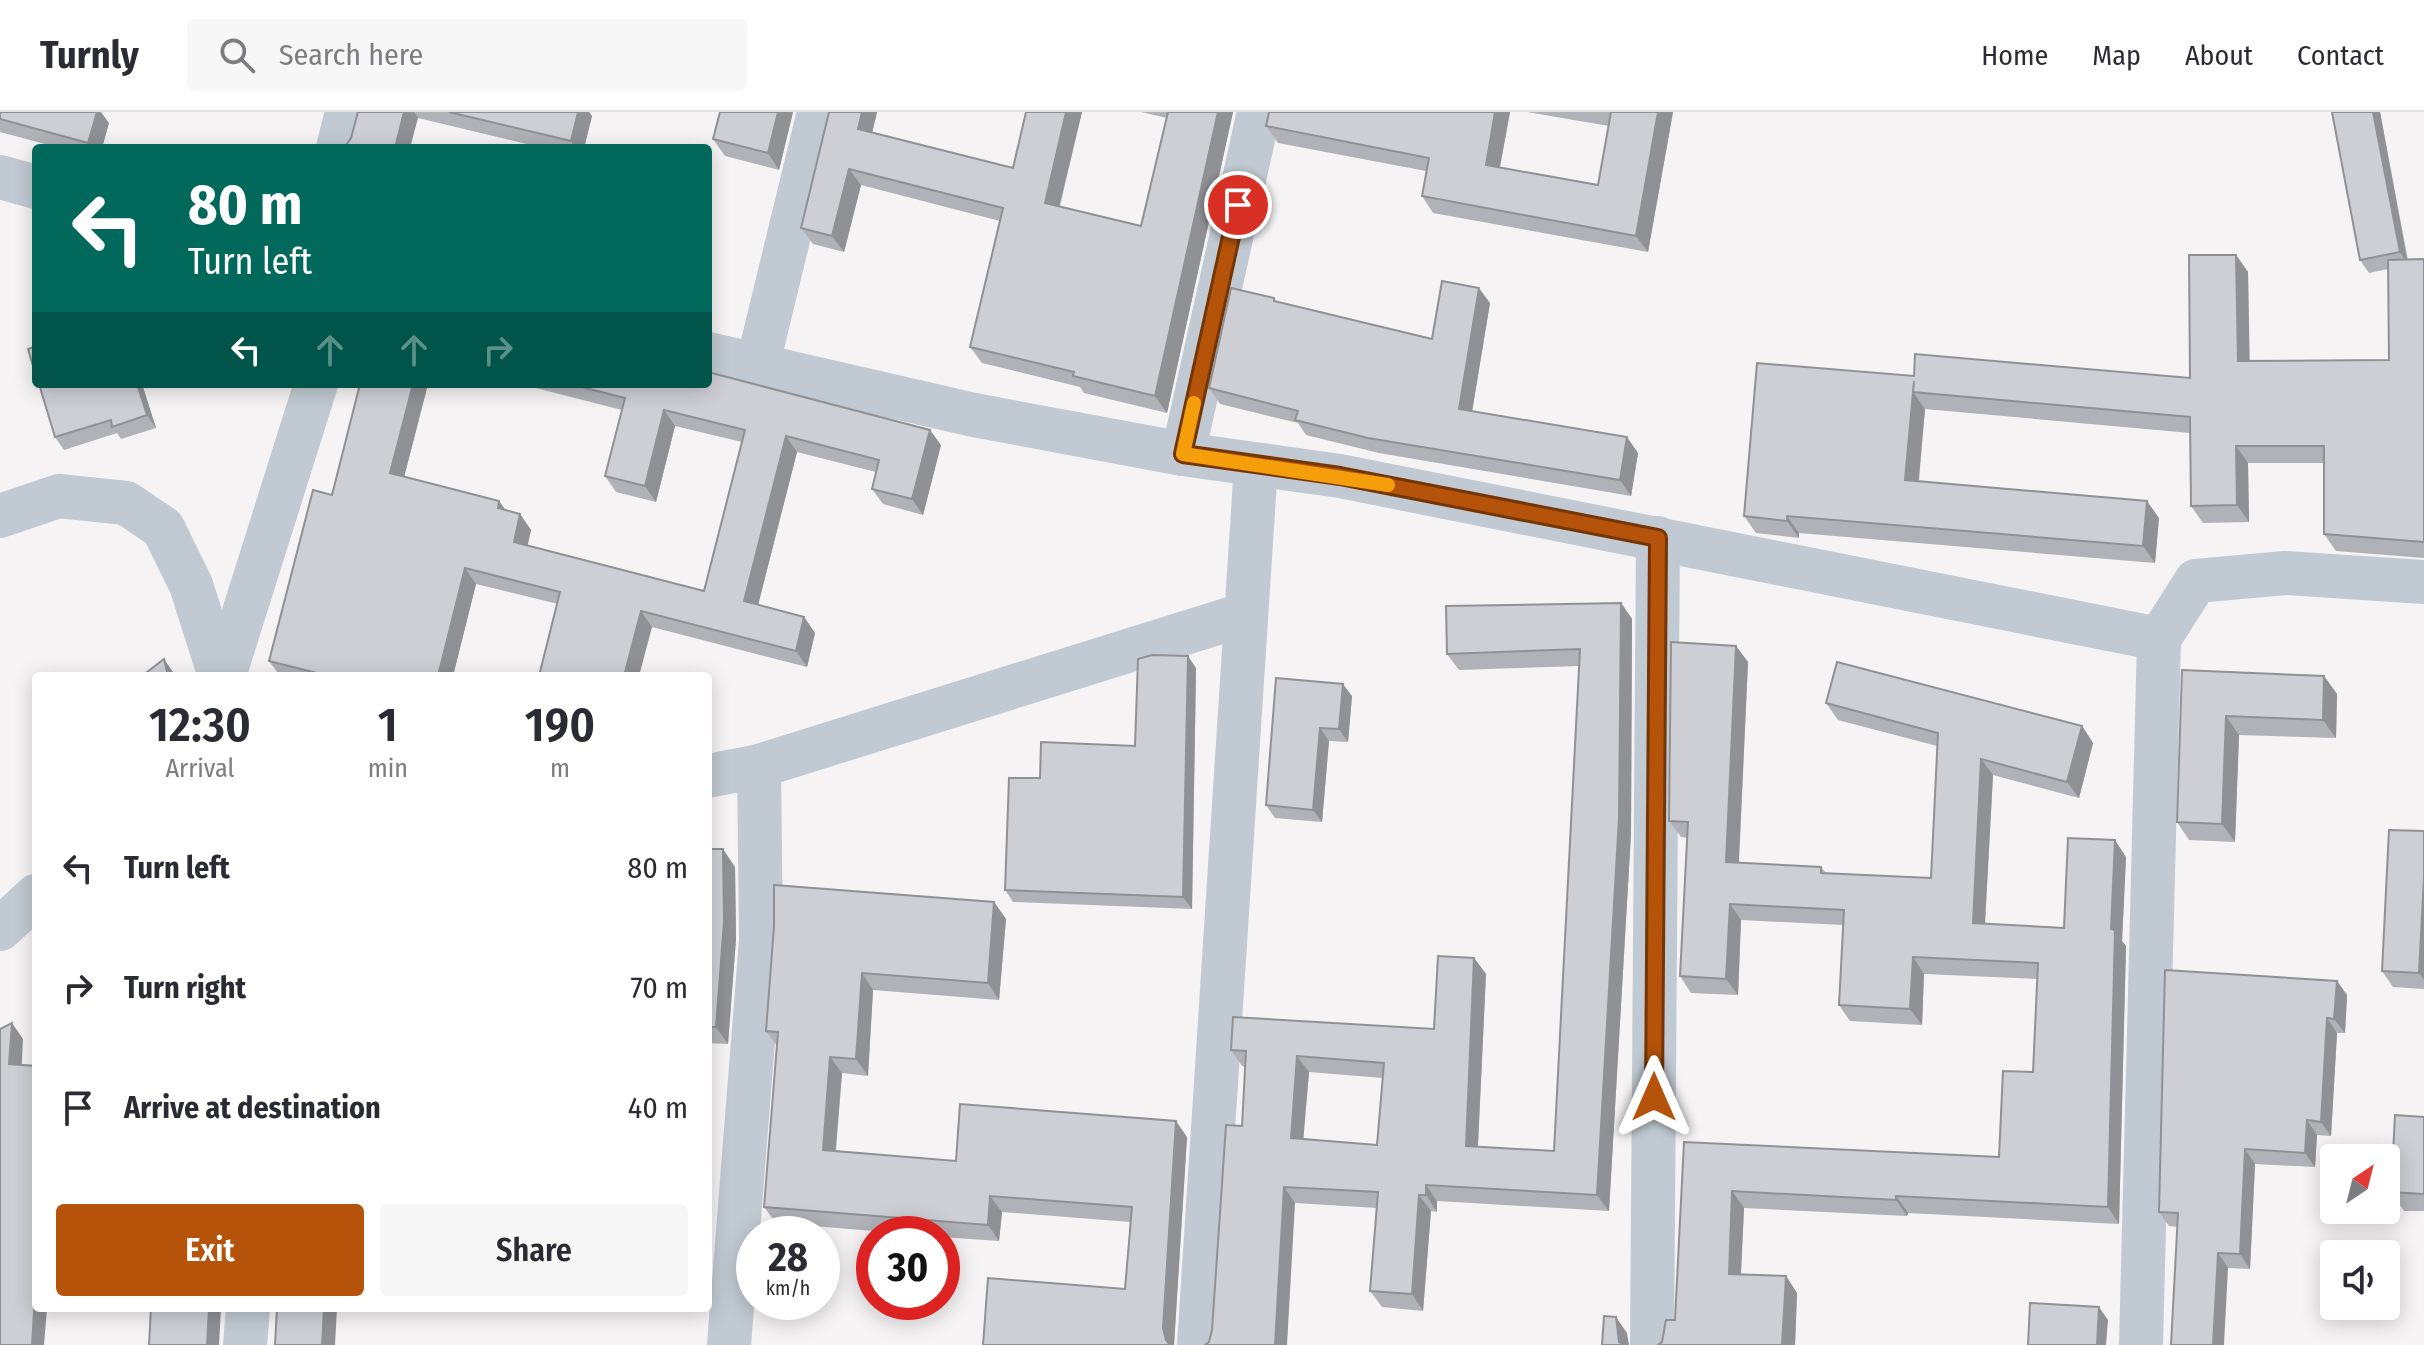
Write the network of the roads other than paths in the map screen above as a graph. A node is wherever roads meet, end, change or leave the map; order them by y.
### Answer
1 (347, 112) edge
2 (819, 112) edge
3 (1259, 112) edge
4 (339, 144) edge
5 (0, 177) edge
6 (32, 186) edge
7 (712, 355) edge
8 (757, 367) junction
9 (315, 388) edge
10 (1183, 454) junction
11 (1256, 465) junction
12 (0, 516) edge
13 (1658, 538) junction
14 (2424, 582) edge
15 (1246, 614) junction
16 (2159, 639) junction
17 (221, 672) edge
18 (223, 672) edge
19 (759, 766) junction
20 (712, 775) edge
21 (32, 900) edge
22 (0, 929) edge
23 (248, 1312) edge
24 (245, 1345) edge
25 (729, 1345) edge
26 (1199, 1345) edge
27 (1652, 1345) edge
28 (2141, 1345) edge

1 - 4 street
2 - 8 street
3 - 10 street
5 - 6 street
7 - 8 street
8 - 10 street
9 - 18 street
10 - 11 street
11 - 13 street
11 - 15 street
12 - 17 street
13 - 16 street
13 - 27 street
14 - 16 street
15 - 19 street
15 - 26 street
16 - 28 street
19 - 20 street
19 - 25 street
21 - 22 street
23 - 24 street

